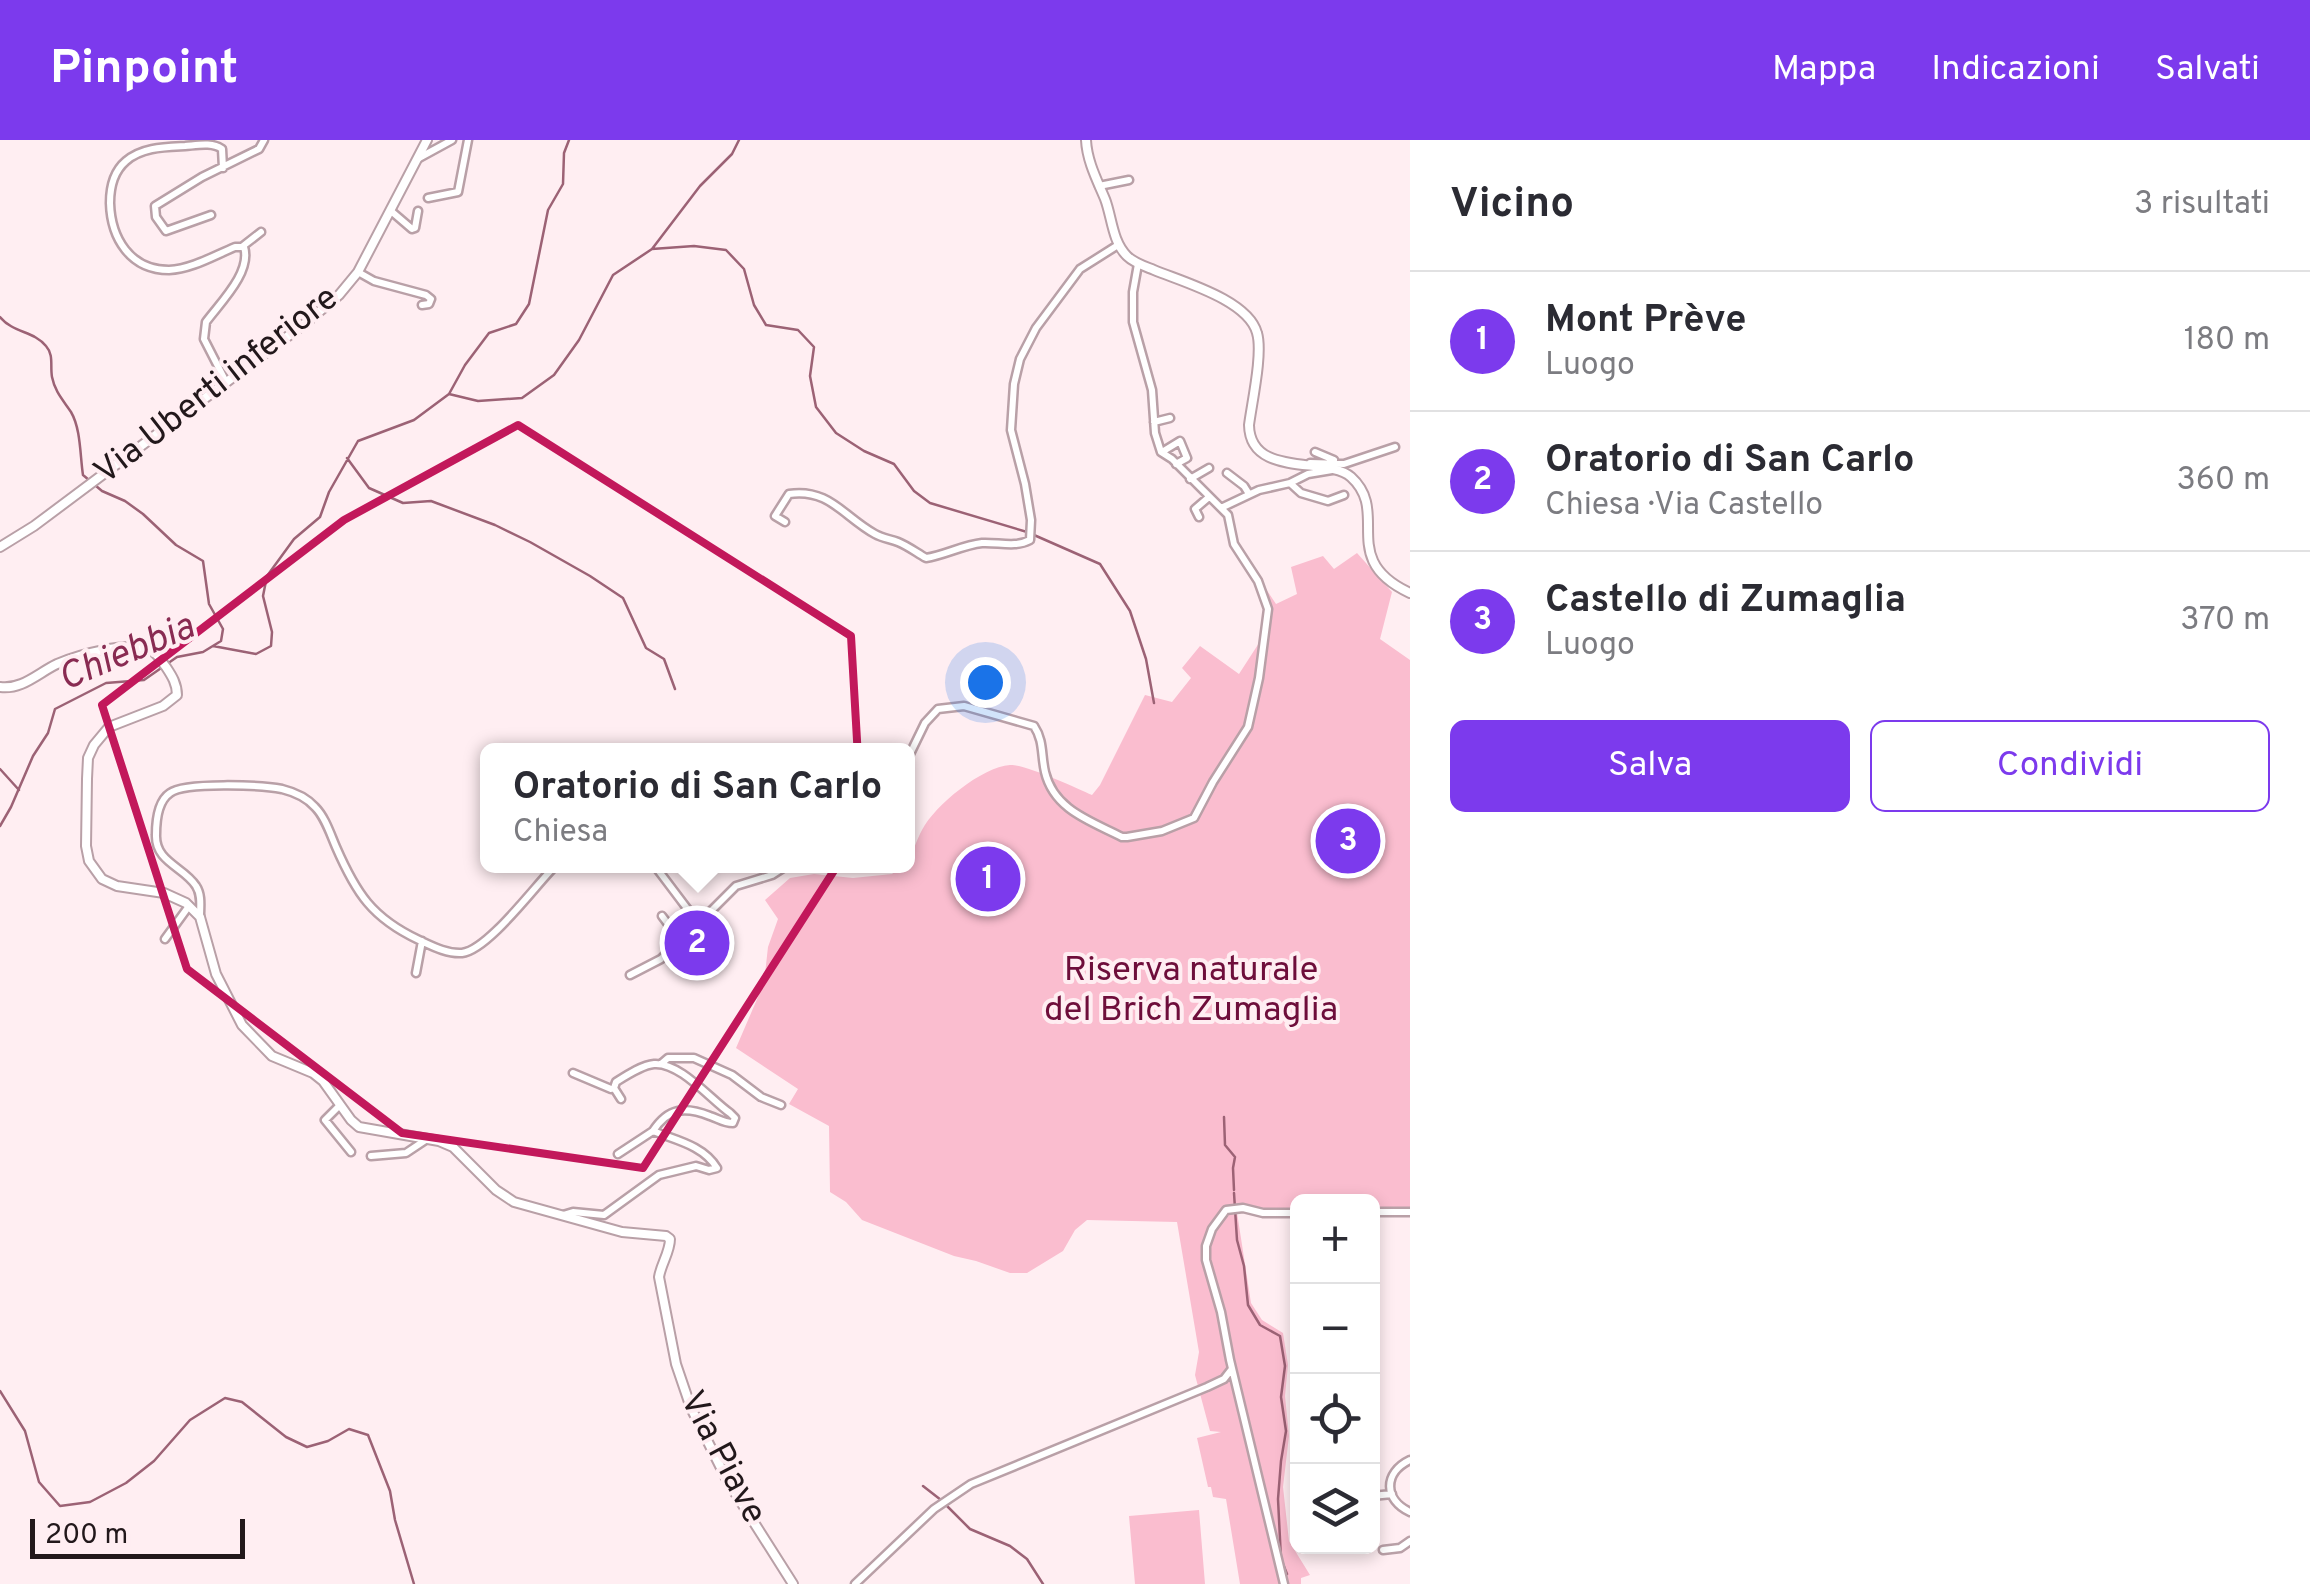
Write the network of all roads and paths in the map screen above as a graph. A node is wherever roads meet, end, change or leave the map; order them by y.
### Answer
1 (264, 140) edge
2 (427, 140) edge
3 (452, 140) edge
4 (468, 140) edge
5 (1086, 140) edge
6 (419, 158) junction
7 (222, 168) junction
8 (1129, 180) dead end
9 (1099, 186) junction
10 (428, 198) dead end
11 (391, 211) junction
12 (418, 211) dead end
13 (211, 215) dead end
14 (261, 232) dead end
15 (1118, 245) junction
16 (243, 246) junction
17 (1138, 264) junction
18 (358, 272) junction
19 (422, 305) dead end
20 (226, 382) junction
21 (1170, 418) dead end
22 (1154, 422) junction
23 (1395, 446) dead end
24 (1161, 452) junction
25 (1315, 452) dead end
26 (1176, 464) junction
27 (1344, 464) junction
28 (1299, 465) junction
29 (1209, 468) dead end
30 (1332, 470) junction
31 (1227, 473) dead end
32 (1190, 479) junction
33 (1290, 483) junction
34 (1249, 494) junction
35 (1344, 495) dead end
36 (1209, 497) junction
37 (1221, 508) junction
38 (1198, 517) dead end
39 (784, 522) dead end
40 (0, 547) edge
41 (1410, 593) edge
42 (0, 687) edge
43 (915, 744) edge
44 (549, 873) edge
45 (660, 873) edge
46 (775, 873) edge
47 (189, 906) junction
48 (662, 916) dead end
49 (200, 917) junction
50 (699, 920) junction
51 (165, 938) dead end
52 (680, 940) junction
53 (422, 941) junction
54 (416, 973) dead end
55 (630, 976) dead end
56 (660, 1064) junction
57 (573, 1073) dead end
58 (614, 1088) junction
59 (621, 1099) dead end
60 (340, 1105) junction
61 (781, 1106) dead end
62 (654, 1131) junction
63 (428, 1138) junction
64 (351, 1152) dead end
65 (618, 1154) dead end
66 (370, 1156) dead end
67 (1380, 1212) edge
68 (1410, 1212) edge
69 (1290, 1214) edge
70 (562, 1215) junction
71 (1232, 1370) junction
72 (1410, 1460) edge
73 (1392, 1494) junction
74 (1380, 1495) edge
75 (1410, 1512) edge
76 (1410, 1542) edge
77 (1383, 1550) dead end
78 (793, 1584) edge
79 (855, 1584) edge
80 (1284, 1584) edge

1 - 7 street
2 - 6 street, Via Uberti inferiore
3 - 6 street
4 - 10 street
5 - 9 street
6 - 11 street, Via Uberti inferiore
7 - 13 street
7 - 16 street
8 - 9 street
9 - 15 street
11 - 12 street
11 - 18 street, Via Uberti inferiore
14 - 16 street
15 - 17 street
15 - 39 street
16 - 20 street
17 - 22 street
17 - 28 street
18 - 19 street
18 - 20 street, Via Uberti inferiore
20 - 40 street, Via Uberti inferiore
21 - 22 street
22 - 24 street
23 - 27 street
24 - 26 street
24 - 26 street
25 - 27 street
26 - 32 street
27 - 28 street
28 - 30 street
29 - 32 street
30 - 33 street
30 - 41 street
31 - 34 street
32 - 36 street
33 - 34 street
33 - 35 street
34 - 37 street
36 - 37 street
36 - 38 street
37 - 43 street
42 - 47 street
44 - 53 street
45 - 50 street
46 - 50 street
47 - 49 street
47 - 51 street
48 - 52 street
49 - 53 street
49 - 60 street, Via Piave
50 - 52 street
52 - 55 street
53 - 54 street
56 - 58 street
56 - 61 street
56 - 62 street
57 - 58 street
58 - 59 street
60 - 63 street, Via Piave
60 - 64 street
62 - 65 street
62 - 70 street
63 - 66 street
63 - 70 street, Via Piave
67 - 68 street
69 - 71 street
70 - 78 street, Via Piave
71 - 79 street
71 - 80 street
72 - 73 street
73 - 74 street
73 - 75 street
76 - 77 street

